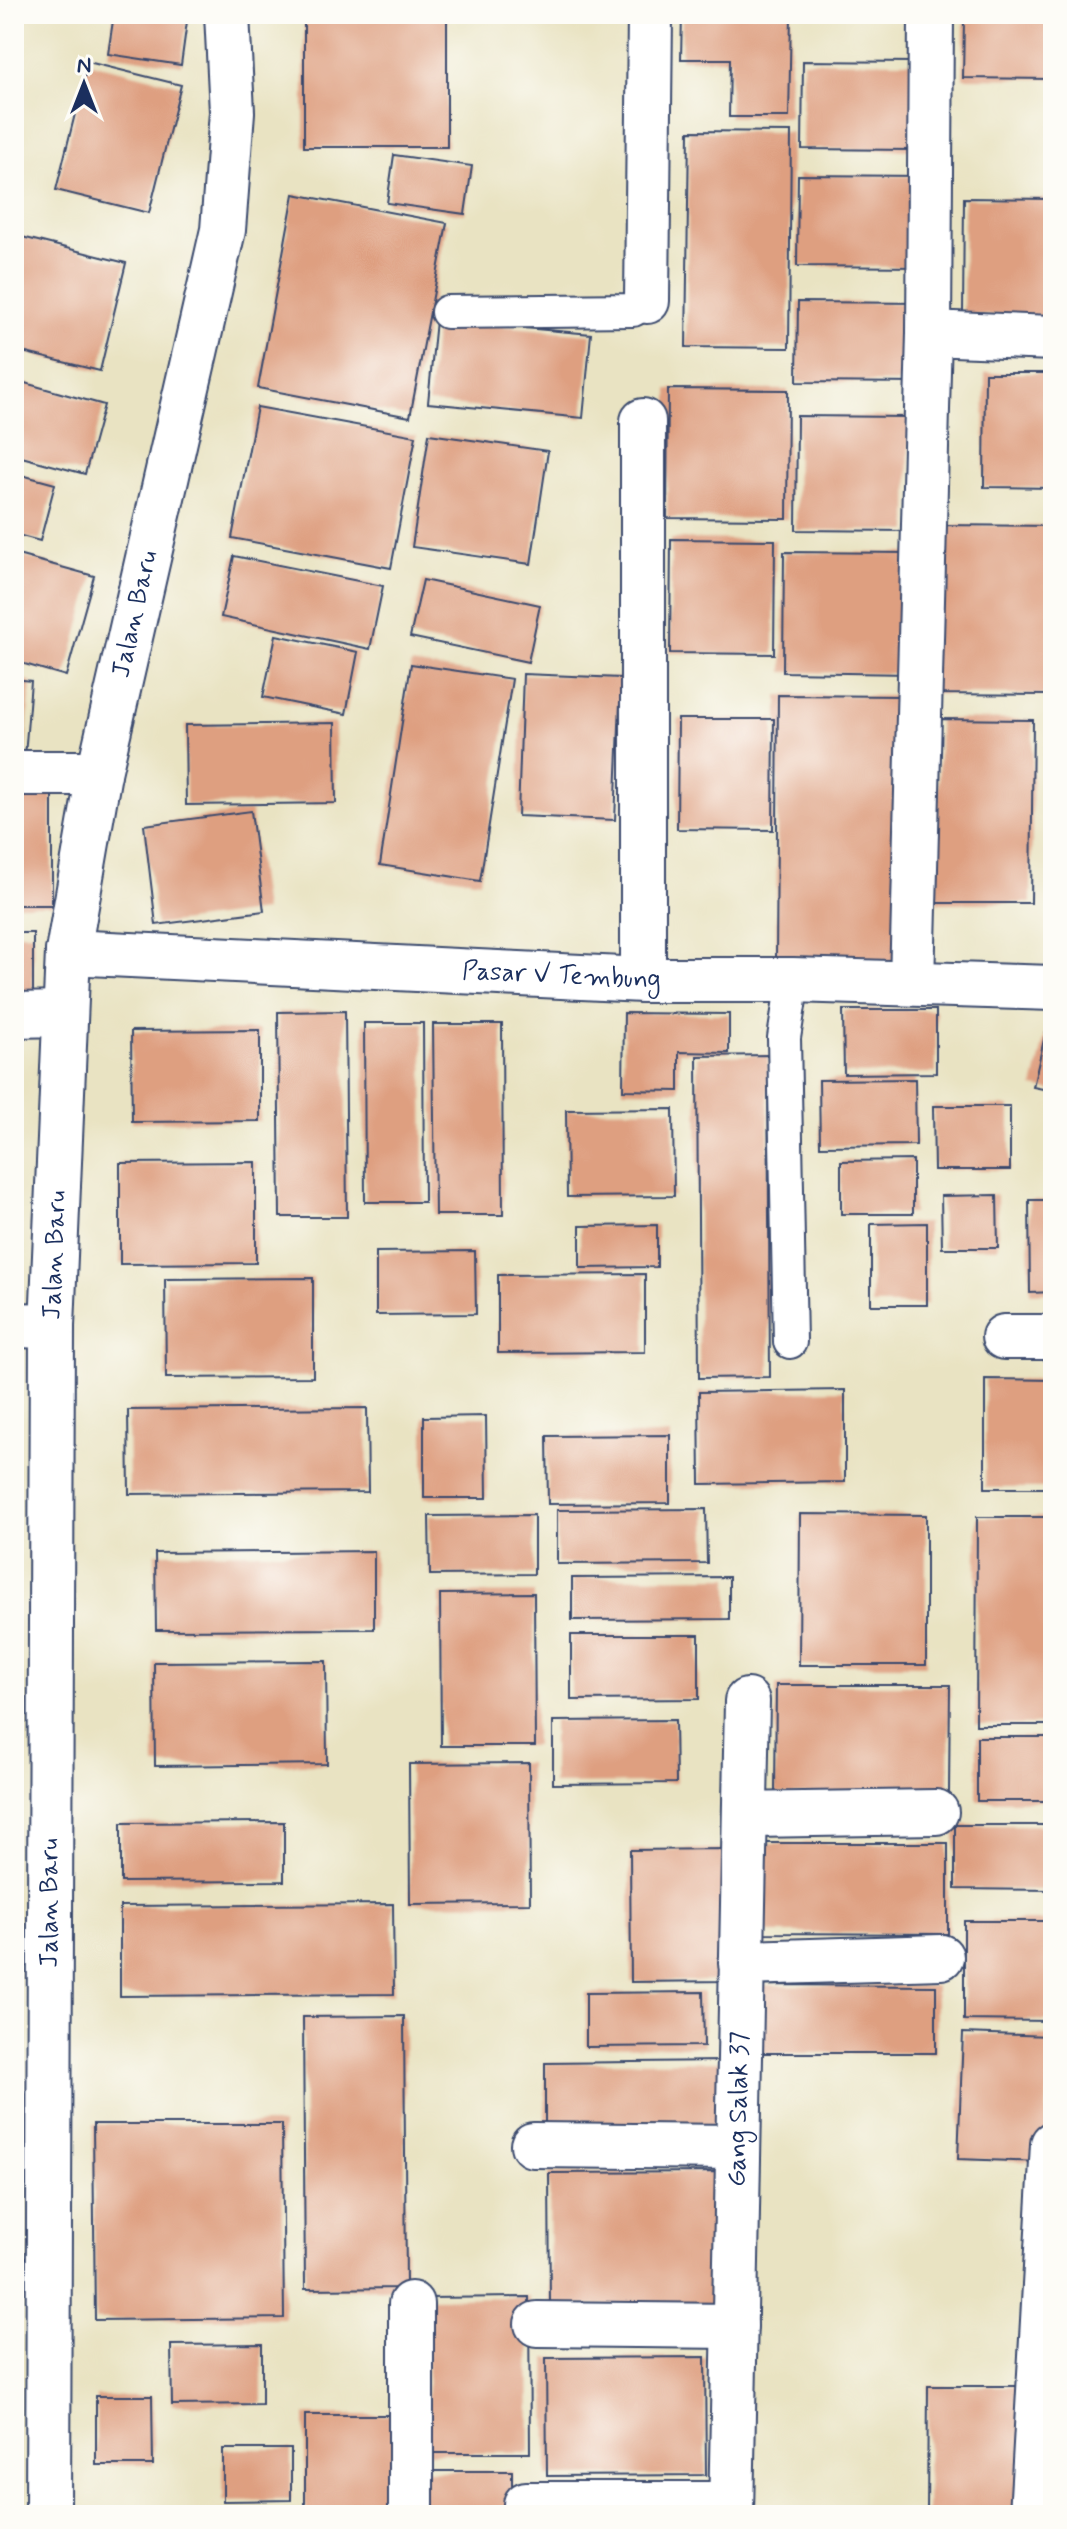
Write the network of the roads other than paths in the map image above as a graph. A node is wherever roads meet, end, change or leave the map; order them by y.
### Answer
1 (227, 14) edge
2 (650, 14) edge
3 (931, 14) edge
4 (647, 301) joint
5 (447, 312) dead end
6 (929, 333) junction
7 (1053, 338) edge
8 (643, 421) dead end
9 (14, 773) edge
10 (99, 773) junction
11 (68, 952) junction
12 (643, 980) junction
13 (793, 980) junction
14 (912, 983) junction
15 (1053, 988) edge
16 (64, 1014) junction
17 (14, 1015) edge
18 (33, 1325) edge
19 (1004, 1337) dead end
20 (1053, 1337) edge
21 (790, 1342) dead end
22 (747, 1701) dead end
23 (936, 1812) dead end
24 (745, 1815) junction
25 (941, 1957) dead end
26 (741, 1963) junction
27 (1053, 2144) edge
28 (533, 2145) dead end
29 (737, 2147) junction
30 (411, 2304) dead end
31 (537, 2324) dead end
32 (735, 2326) junction
33 (526, 2504) dead end
34 (731, 2510) edge
35 (48, 2515) edge
36 (411, 2515) edge
37 (1032, 2515) edge

1 - 10 street, Jalan Baru
2 - 4 street
3 - 6 street
4 - 5 lane
6 - 7 street
6 - 14 street
8 - 12 street
9 - 10 street
10 - 11 street, Jalan Baru
11 - 12 street, Pasar V Tembung
11 - 16 street, Jalan Baru
12 - 13 street, Pasar V Tembung
13 - 14 street, Pasar V Tembung
13 - 21 lane
14 - 15 street, Pasar V Tembung
16 - 17 street
16 - 18 street, Jalan Baru
18 - 35 street, Jalan Baru
19 - 20 street
22 - 24 street, Gang Salak 37
23 - 24 street
24 - 26 street, Gang Salak 37
25 - 26 street
26 - 29 street, Gang Salak 37
27 - 37 street
28 - 29 street
29 - 32 street, Gang Salak 37
30 - 36 street
31 - 32 street
32 - 34 street, Gang Salak 37
33 - 34 street

